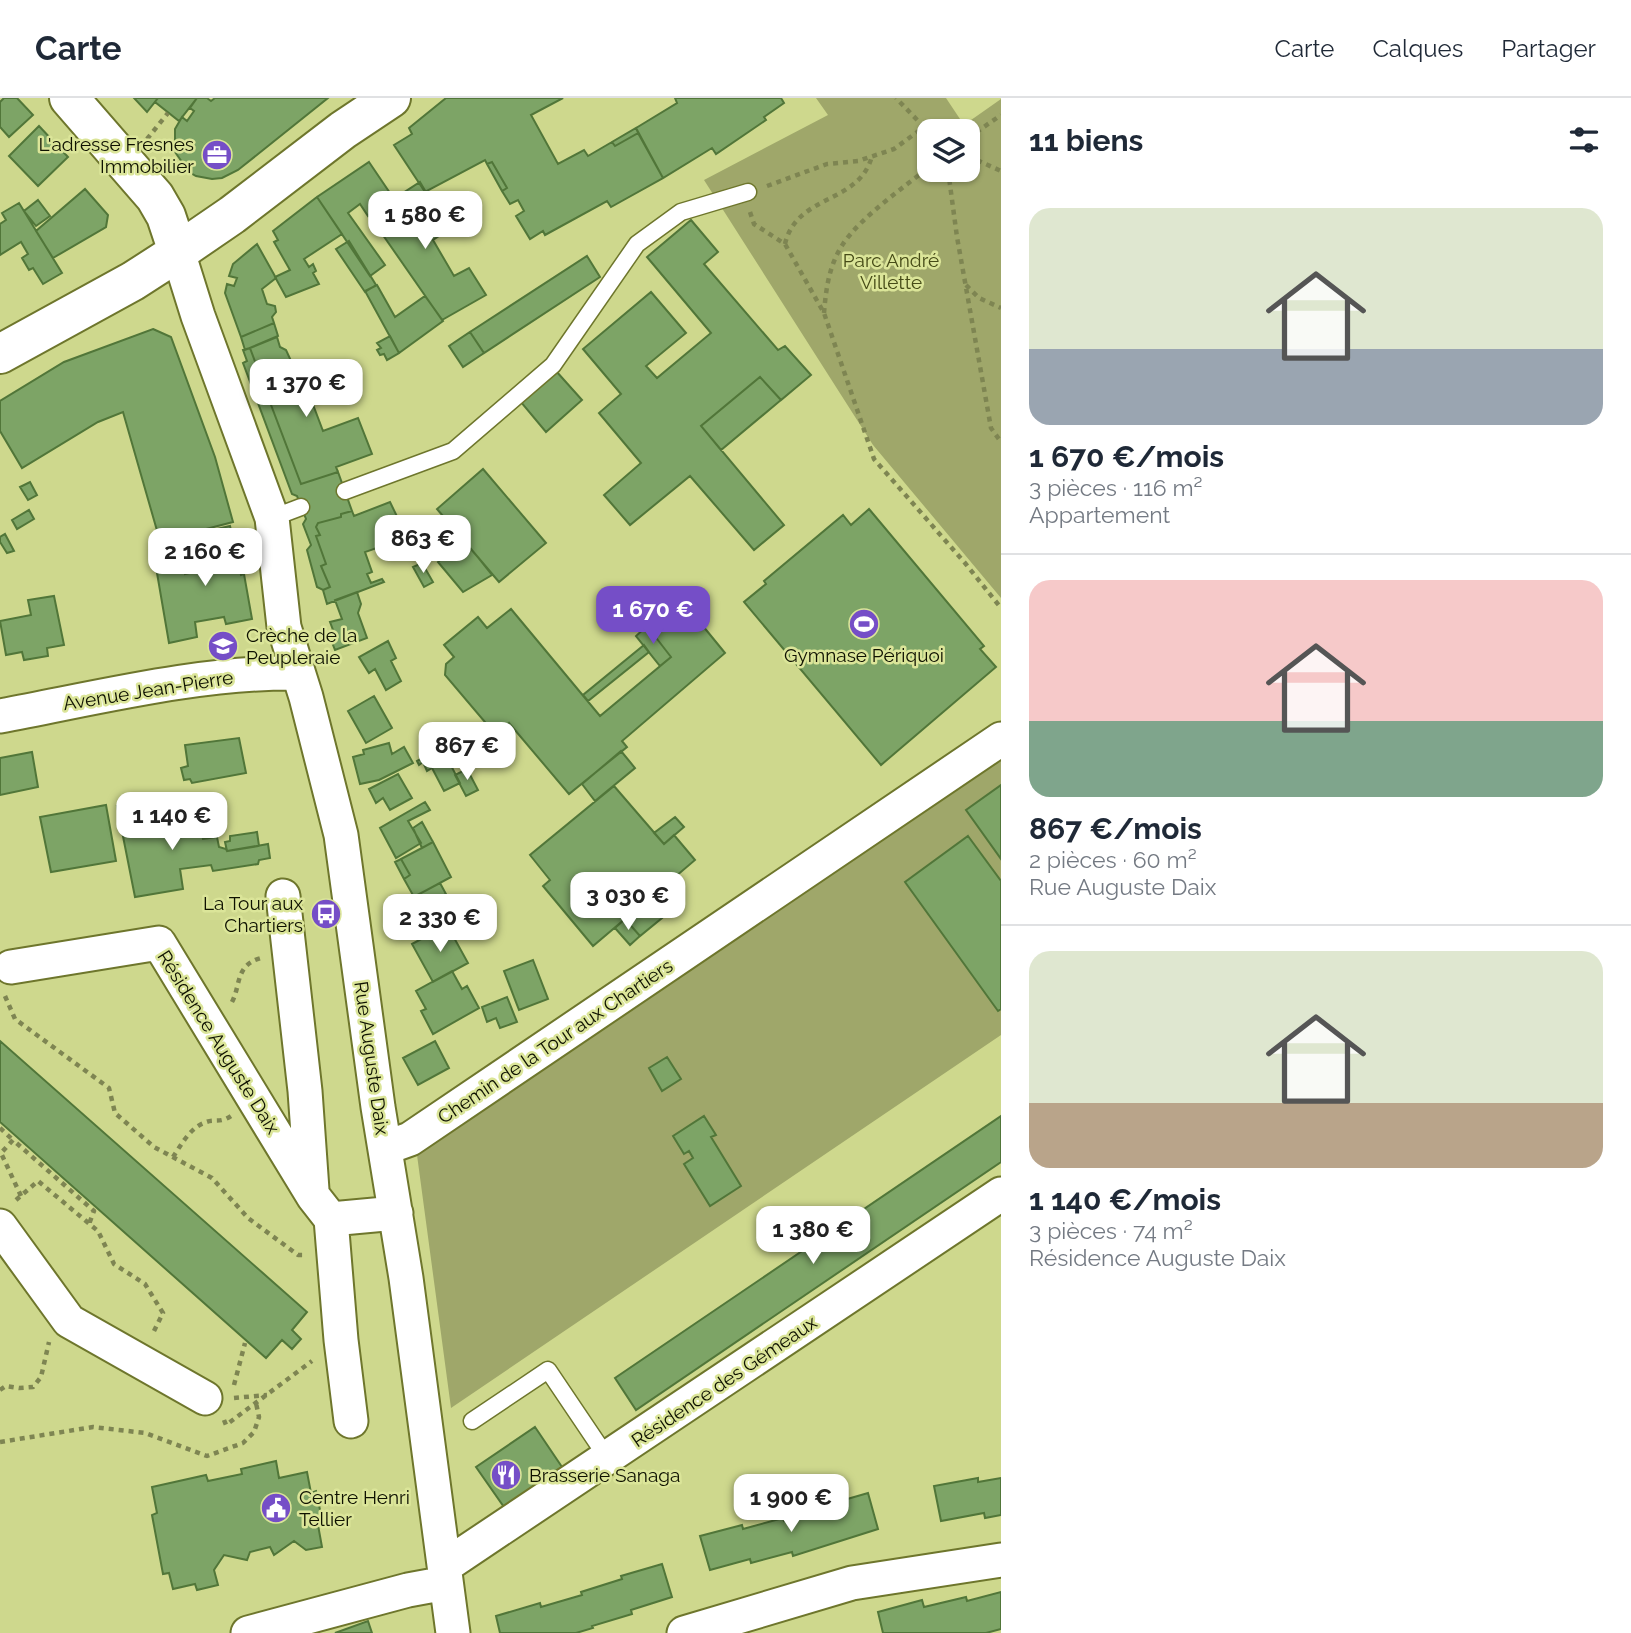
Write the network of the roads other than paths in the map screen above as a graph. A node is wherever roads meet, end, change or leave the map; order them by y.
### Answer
1 (69, 98) edge
2 (391, 98) edge
3 (748, 192) road end
4 (178, 252) junction
5 (0, 354) edge
6 (345, 491) dead end
7 (297, 673) junction
8 (0, 716) edge
9 (1001, 739) edge
10 (283, 896) dead end
11 (5, 976) edge
12 (385, 1148) junction
13 (1001, 1194) edge
14 (322, 1208) junction
15 (396, 1213) junction
16 (5, 1215) edge
17 (216, 1404) road end
18 (351, 1421) dead end
19 (471, 1421) dead end
20 (608, 1459) junction
21 (1001, 1560) edge
22 (446, 1574) junction
23 (248, 1633) edge
24 (453, 1633) edge
25 (684, 1633) edge

1 - 4 street
2 - 4 street
3 - 6 lane
4 - 5 street
4 - 7 street, Rue Auguste Daix
7 - 8 street, Avenue Jean-Pierre
7 - 12 street, Rue Auguste Daix
9 - 12 street, Chemin de la Tour aux Chartiers
10 - 14 street, Résidence Auguste Daix
11 - 14 street, Résidence Auguste Daix
12 - 15 street, Rue Auguste Daix
13 - 20 street, Résidence des Gémeaux
14 - 15 street
14 - 18 street, Résidence Auguste Daix
15 - 22 street, Rue Auguste Daix
16 - 17 street
19 - 20 lane
20 - 22 street, Résidence des Gémeaux
21 - 25 street
22 - 23 street
22 - 24 street, Rue Auguste Daix

